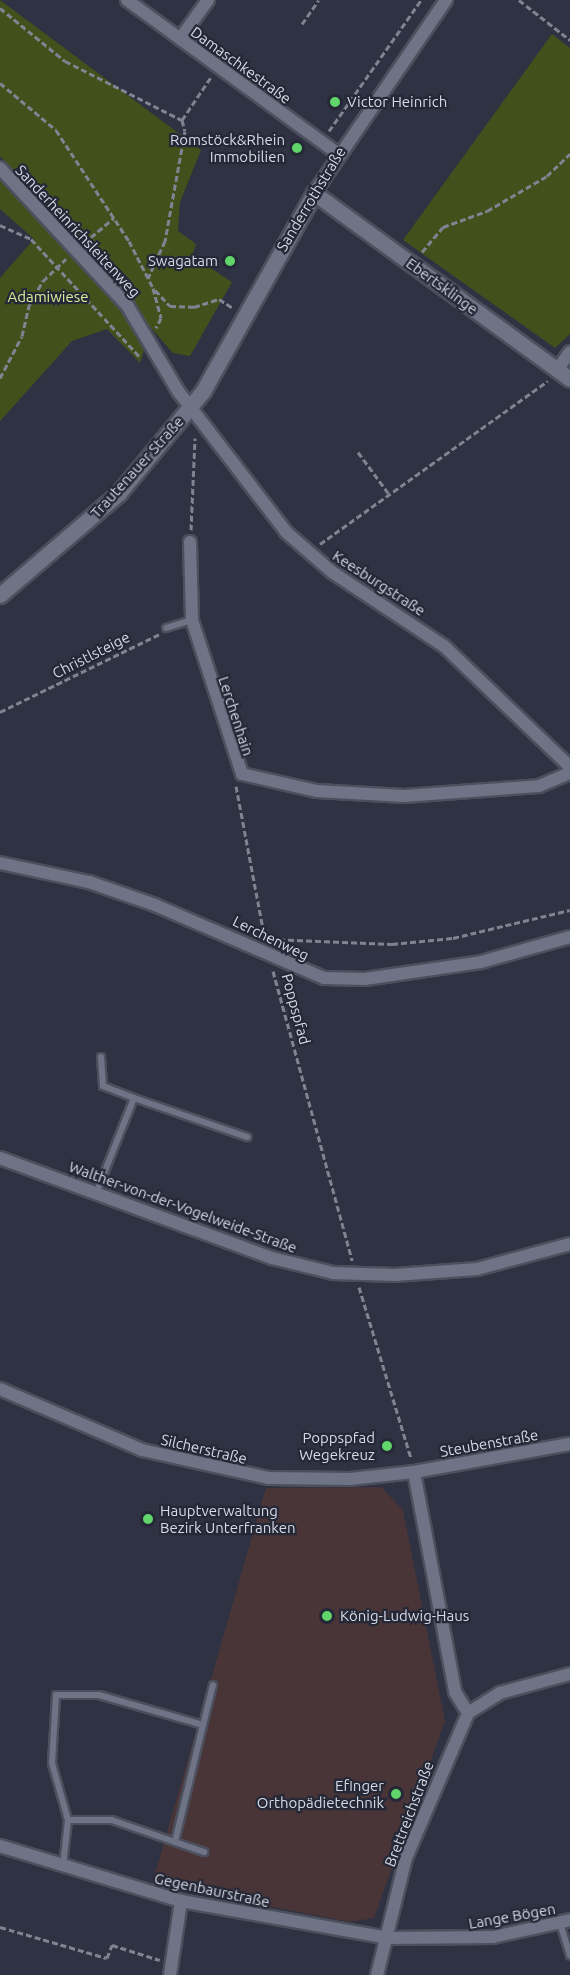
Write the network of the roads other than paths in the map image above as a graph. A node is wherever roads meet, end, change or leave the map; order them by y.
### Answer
1 (127, 0) edge
2 (208, 0) edge
3 (446, 0) edge
4 (180, 39) junction
5 (337, 153) junction
6 (0, 168) edge
7 (314, 193) junction
8 (570, 352) edge
9 (557, 370) junction
10 (570, 380) edge
11 (190, 407) junction
12 (190, 542) road end
13 (0, 595) edge
14 (192, 620) junction
15 (166, 628) road end
16 (570, 767) edge
17 (570, 773) edge
18 (0, 863) edge
19 (570, 937) edge
20 (101, 1057) dead end
21 (134, 1098) junction
22 (247, 1137) dead end
23 (0, 1158) edge
24 (97, 1191) junction
25 (570, 1244) edge
26 (0, 1389) edge
27 (570, 1444) edge
28 (414, 1472) junction
29 (570, 1674) edge
30 (213, 1685) dead end
31 (468, 1713) junction
32 (203, 1725) junction
33 (68, 1821) junction
34 (175, 1842) junction
35 (0, 1846) edge
36 (204, 1852) dead end
37 (63, 1867) junction
38 (181, 1901) junction
39 (565, 1922) edge
40 (388, 1938) junction
41 (570, 1955) edge
42 (171, 1969) edge
43 (377, 1975) edge

1 - 4 street, Damaschkestraße
2 - 4 street
3 - 5 street, Sanderrothstraße
4 - 5 street, Damaschkestraße
5 - 7 street, Sanderrothstraße
6 - 11 street, Sanderheinrichsleitenweg
7 - 9 street, Ebertsklinge
7 - 11 street, Sanderrothstraße
8 - 9 street
9 - 10 street, Ebertsklinge
11 - 13 street, Trautenauer Straße
11 - 16 street, Keesburgstraße
12 - 14 street, Lerchenhain
14 - 15 lane
14 - 17 street, Lerchenhain
18 - 19 street, Lerchenweg
20 - 21 lane
21 - 22 lane
21 - 24 lane
23 - 24 street, Walther-von-der-Vogelweide-Straße
24 - 25 street, Walther-von-der-Vogelweide-Straße
26 - 28 street, Silcherstraße
27 - 28 street, Steubenstraße
28 - 31 street
29 - 31 street
30 - 32 lane
31 - 40 street, Brettreichstraße
32 - 33 lane
32 - 34 lane
33 - 34 lane
33 - 37 lane
34 - 36 lane
35 - 37 street, Gegenbaurstraße
37 - 38 street, Gegenbaurstraße
38 - 40 street, Gegenbaurstraße
38 - 42 street
39 - 40 street, Lange Bögen
39 - 41 lane
40 - 43 street, Brettreichstraße

